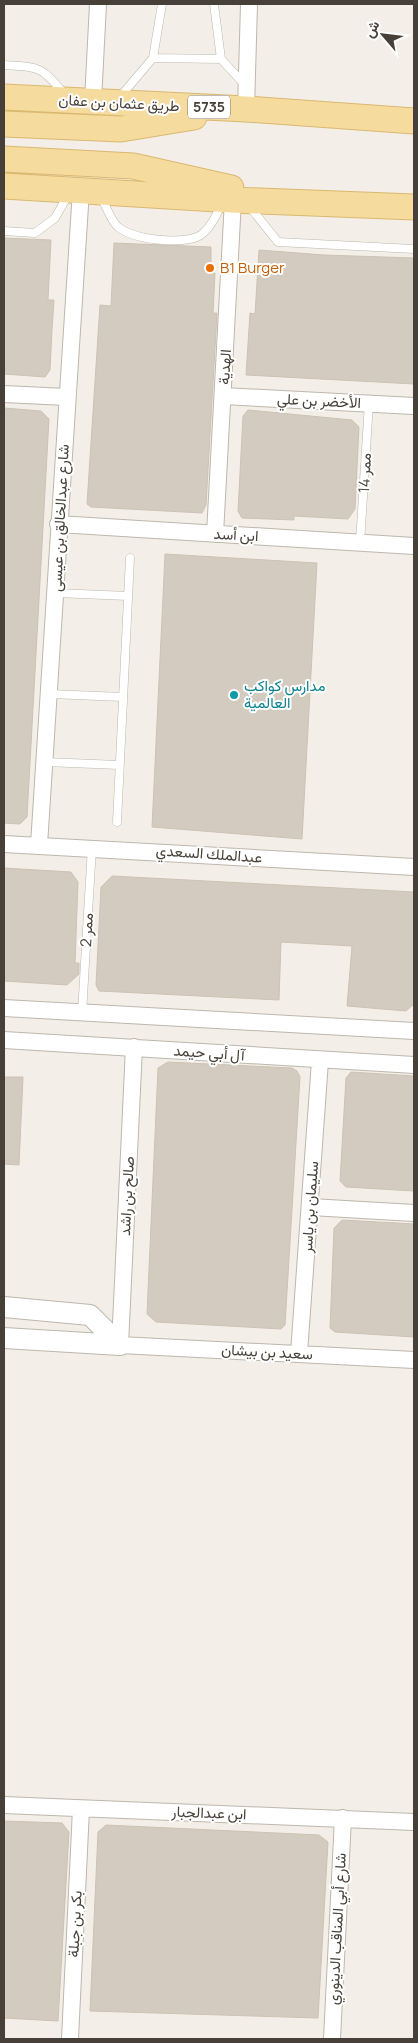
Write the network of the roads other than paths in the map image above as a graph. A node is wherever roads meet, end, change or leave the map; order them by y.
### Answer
1 (98, 4) edge
2 (162, 4) edge
3 (214, 4) edge
4 (249, 4) edge
5 (153, 58) junction
6 (221, 59) junction
7 (4, 65) edge
8 (4, 97) edge
9 (246, 98) junction
10 (92, 101) junction
11 (414, 121) edge
12 (4, 124) edge
13 (4, 159) edge
14 (4, 186) edge
15 (83, 190) junction
16 (234, 200) junction
17 (304, 204) junction
18 (414, 207) edge
19 (4, 231) edge
20 (414, 249) edge
21 (4, 394) edge
22 (223, 396) junction
23 (66, 397) junction
24 (369, 403) junction
25 (414, 406) edge
26 (58, 524) junction
27 (215, 534) junction
28 (360, 543) junction
29 (414, 546) edge
30 (130, 558) dead end
31 (56, 593) junction
32 (128, 596) junction
33 (50, 694) junction
34 (123, 697) junction
35 (45, 762) junction
36 (119, 764) junction
37 (116, 822) dead end
38 (4, 844) edge
39 (39, 845) junction
40 (92, 847) junction
41 (414, 867) edge
42 (4, 1008) edge
43 (82, 1013) junction
44 (414, 1031) edge
45 (4, 1040) edge
46 (134, 1047) junction
47 (320, 1061) junction
48 (414, 1065) edge
49 (311, 1207) junction
50 (414, 1213) edge
51 (4, 1307) edge
52 (4, 1338) edge
53 (120, 1345) junction
54 (299, 1353) junction
55 (414, 1360) edge
56 (4, 1805) edge
57 (81, 1809) junction
58 (343, 1818) junction
59 (414, 1822) edge
60 (70, 2039) edge
61 (332, 2039) edge

1 - 10 street
2 - 5 lane
3 - 6 lane
4 - 9 street
5 - 6 lane
5 - 10 lane
6 - 9 lane
7 - 10 lane
8 - 10 main road, طريق عثمان بن عفان / 5735
9 - 10 main road, طريق عثمان بن عفان / 5735
9 - 11 main road, طريق عثمان بن عفان / 5735
9 - 12 main road
13 - 17 main road
14 - 15 main road
15 - 16 main road
15 - 16 lane
15 - 19 lane
15 - 23 street, شارع عبدالخالق بن عيسى
16 - 17 main road
16 - 20 lane
16 - 22 street, الهدية
17 - 18 main road
21 - 23 street
22 - 24 street, الأخضر بن علي
22 - 27 street, الهدية
23 - 26 street, شارع عبدالخالق بن عيسى
24 - 25 street, الأخضر بن علي
24 - 28 lane, ممر 14
26 - 27 street, ابن أسد
26 - 31 street, شارع عبدالخالق بن عيسى
27 - 28 street, ابن أسد
28 - 29 street, ابن أسد
30 - 32 lane
31 - 32 lane
31 - 33 street, شارع عبدالخالق بن عيسى
32 - 34 lane
33 - 34 lane
33 - 35 street, شارع عبدالخالق بن عيسى
34 - 36 lane
35 - 36 lane
35 - 39 street, شارع عبدالخالق بن عيسى
36 - 37 lane
38 - 39 street, عبدالملك السعدي
39 - 40 street, عبدالملك السعدي
40 - 41 street, عبدالملك السعدي
40 - 43 lane, ممر 2
42 - 43 street
43 - 44 street
45 - 46 street, آل أبي حيمد
46 - 47 street, آل أبي حيمد
46 - 53 street, صالح بن راشد
47 - 48 street, آل أبي حيمد
47 - 49 street, سليمان بن ياسر
49 - 50 street
49 - 54 street, سليمان بن ياسر
51 - 53 street
52 - 53 street, سعيد بن بيشان
53 - 54 street, سعيد بن بيشان
54 - 55 street, سعيد بن بيشان
56 - 57 street, ابن عبدالجبار
57 - 58 street, ابن عبدالجبار
57 - 60 street, بكر بن جبلة
58 - 59 street, ابن عبدالجبار
58 - 61 street, شارع أبي المناقب الدينوري

